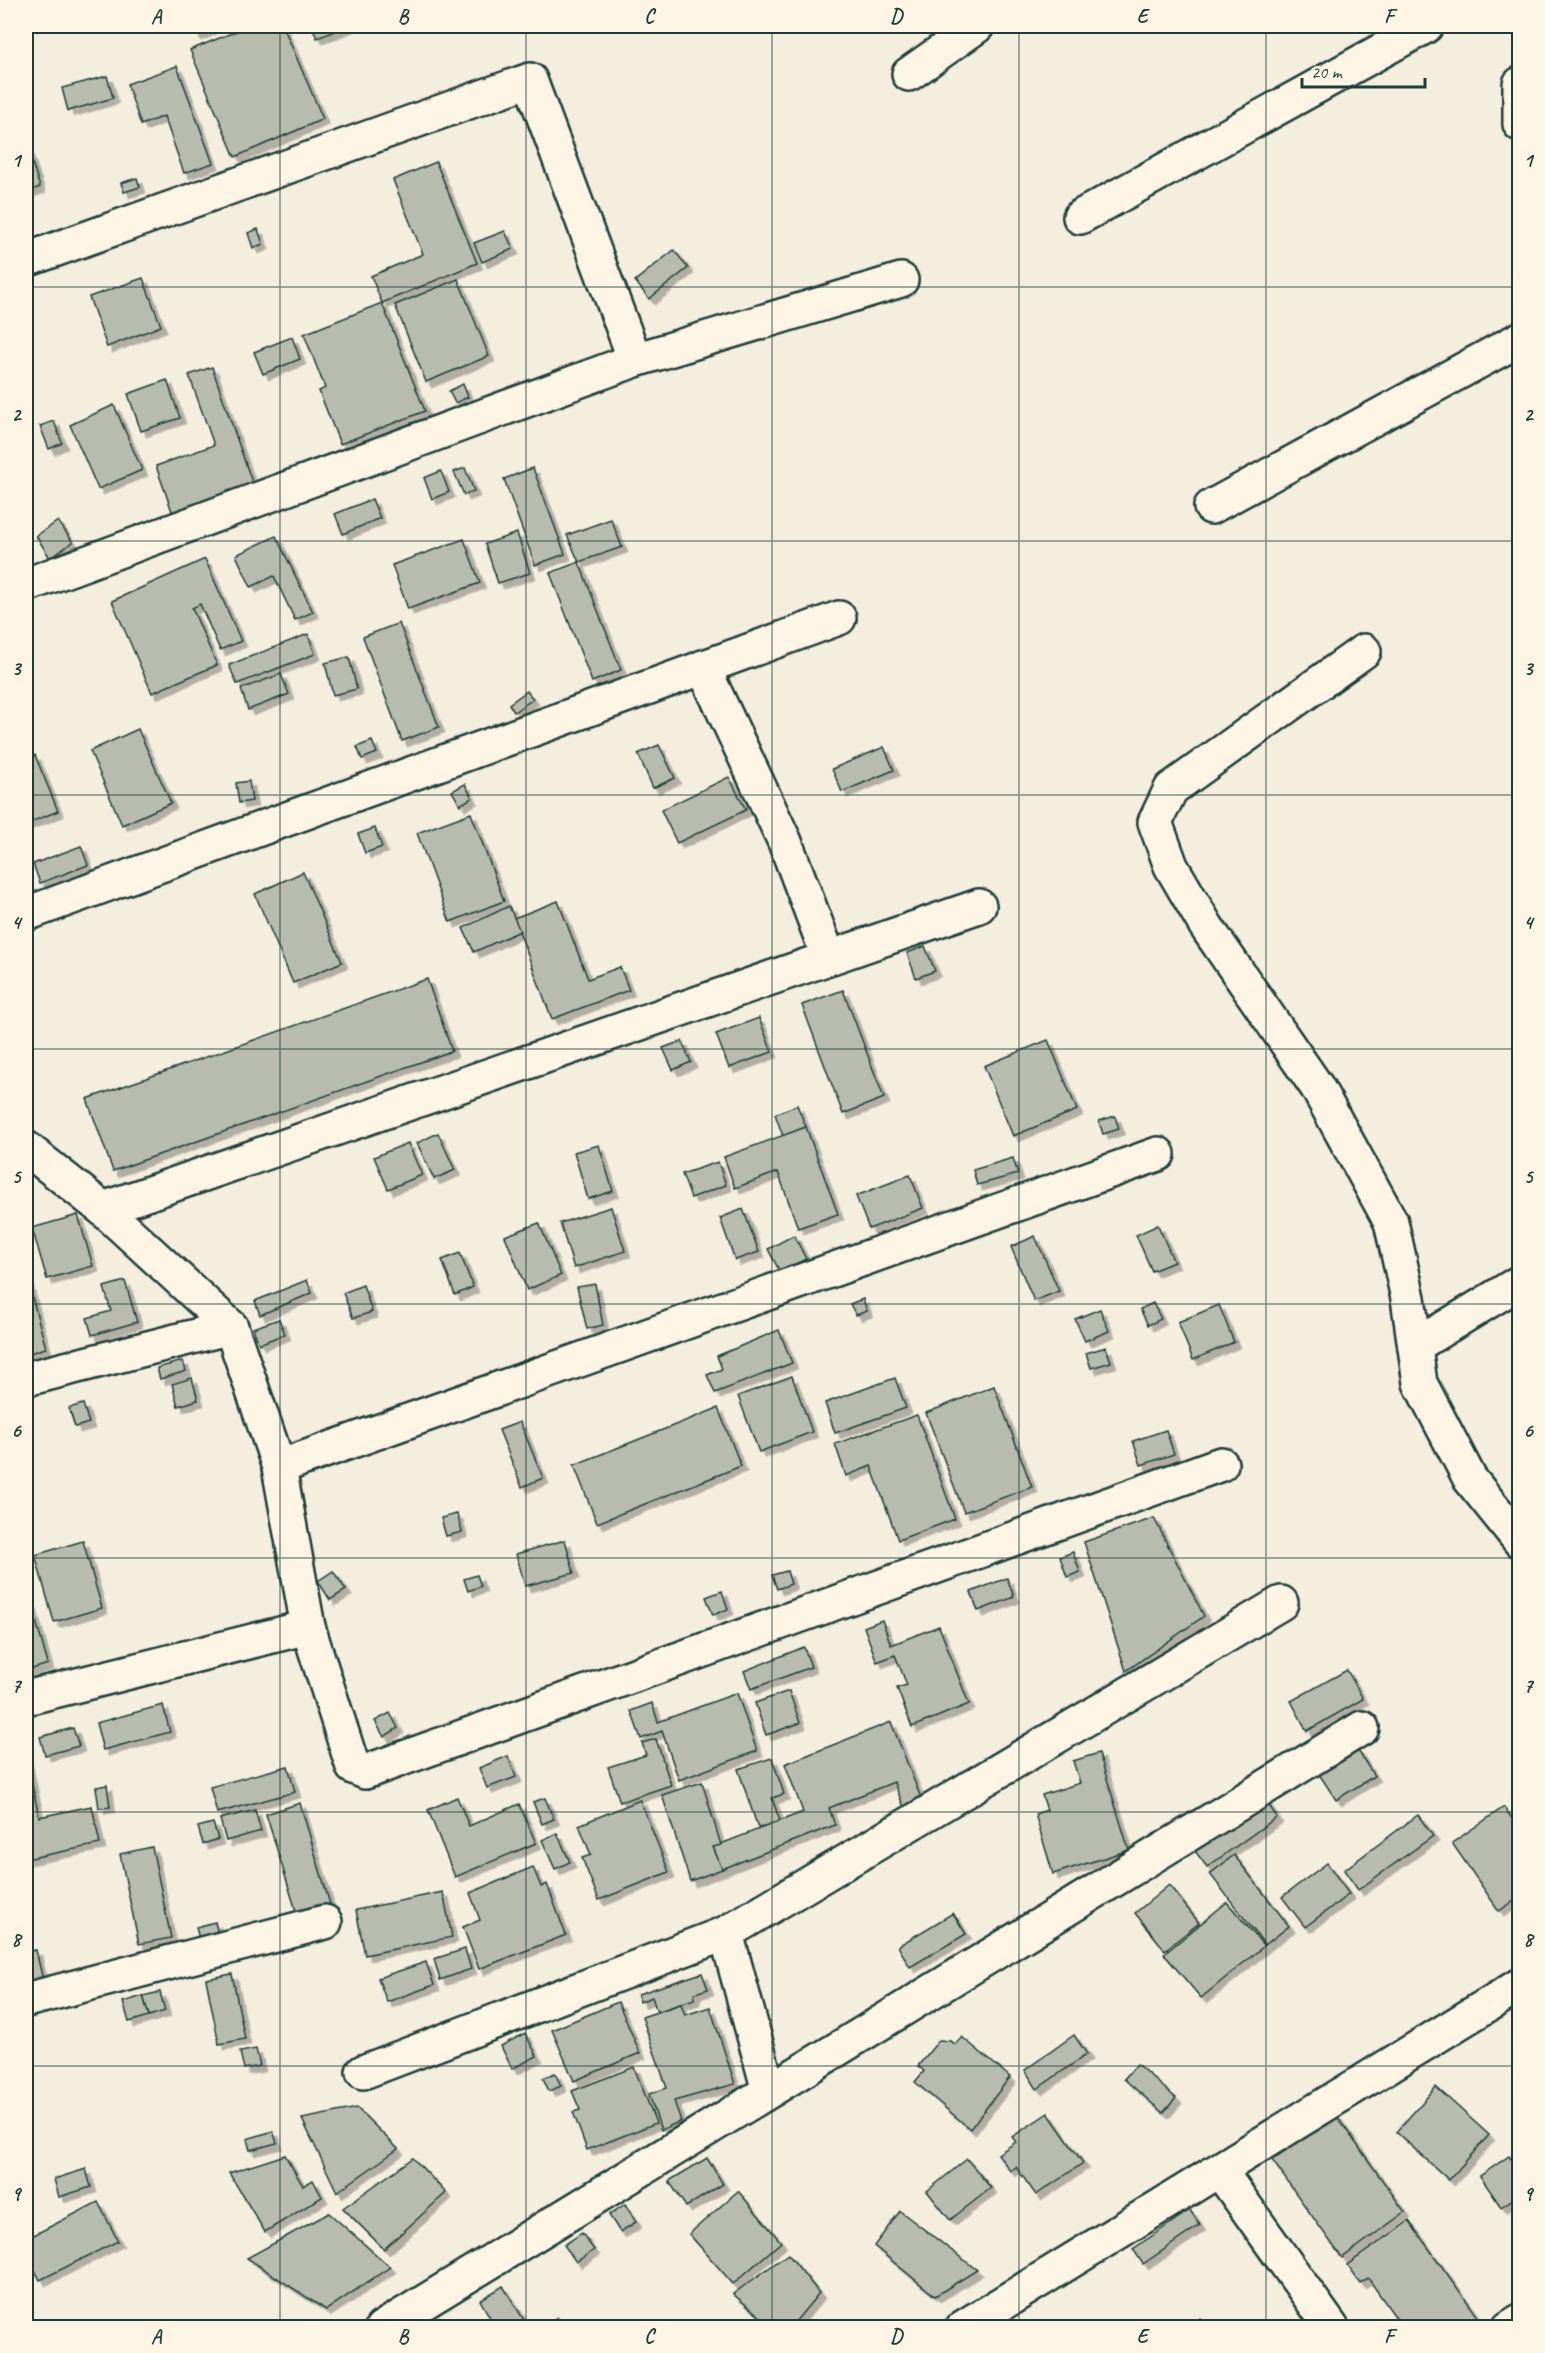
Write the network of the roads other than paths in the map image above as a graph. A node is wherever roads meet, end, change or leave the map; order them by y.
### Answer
1 (977, 26) edge
2 (1426, 26) edge
3 (909, 74) dead end
4 (1520, 84) edge
5 (1520, 124) edge
6 (1080, 217) dead end
7 (26, 260) edge
8 (901, 280) dead end
9 (1520, 339) edge
10 (635, 360) junction
11 (1211, 507) dead end
12 (26, 585) edge
13 (839, 618) dead end
14 (1364, 651) dead end
15 (703, 667) junction
16 (979, 906) dead end
17 (26, 914) edge
18 (829, 958) junction
19 (26, 1148) edge
20 (1158, 1154) dead end
21 (103, 1209) junction
22 (1520, 1282) edge
23 (231, 1327) junction
24 (1414, 1346) junction
25 (26, 1379) edge
26 (1221, 1464) dead end
27 (279, 1467) junction
28 (1520, 1542) edge
29 (1281, 1603) dead end
30 (308, 1627) junction
31 (26, 1698) edge
32 (1362, 1728) dead end
33 (325, 1922) dead end
34 (726, 1933) junction
35 (1520, 1985) edge
36 (26, 2000) edge
37 (363, 2072) dead end
38 (769, 2091) junction
39 (1220, 2171) junction
40 (1520, 2321) edge
41 (382, 2328) edge
42 (962, 2328) edge
43 (1332, 2328) edge
44 (1509, 2328) edge

1 - 3 street
2 - 6 street
4 - 5 street
7 - 10 street
8 - 10 street
9 - 11 street
10 - 12 street
13 - 15 street
14 - 24 street
15 - 17 street
15 - 18 street
16 - 18 street
18 - 21 street
19 - 21 street
20 - 27 street
21 - 23 street
22 - 24 street
23 - 25 street
23 - 27 street
24 - 28 street
26 - 30 street
27 - 30 street
29 - 34 street
30 - 31 street
32 - 38 street
33 - 36 street
34 - 37 street
34 - 38 street
35 - 39 street
38 - 41 street
39 - 42 street
39 - 43 street
40 - 44 street

